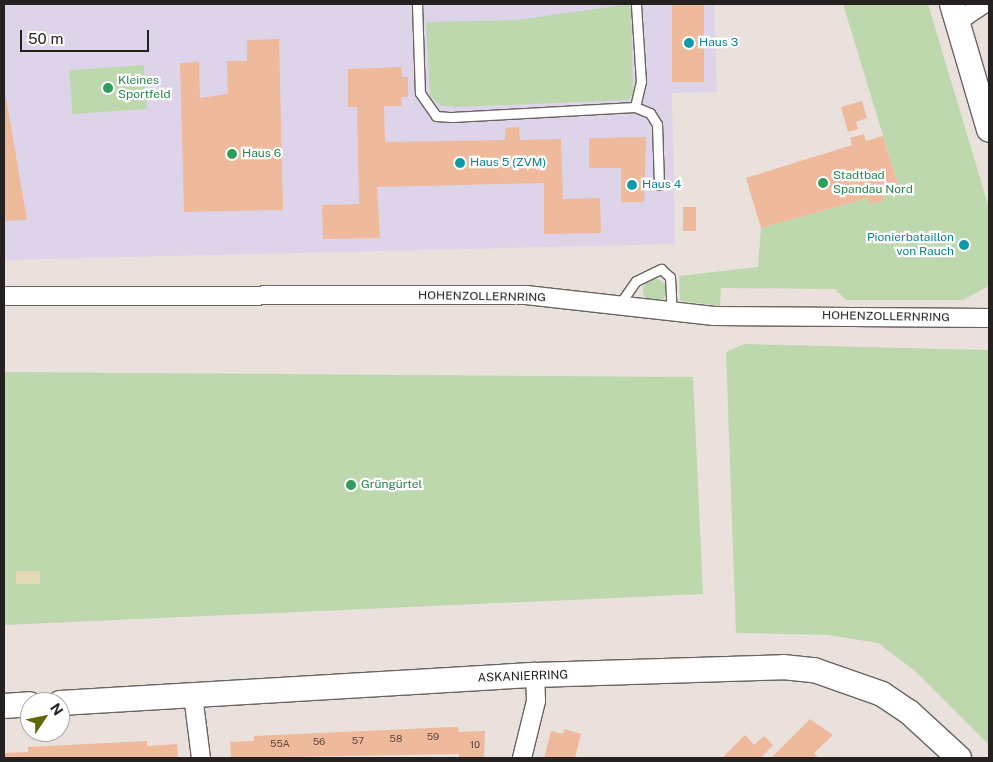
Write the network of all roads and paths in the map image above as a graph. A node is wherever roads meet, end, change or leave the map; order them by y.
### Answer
1 (417, 4) edge
2 (636, 4) edge
3 (984, 4) edge
4 (954, 13) edge
5 (635, 107) junction
6 (989, 130) edge
7 (659, 185) dead end
8 (4, 296) edge
9 (619, 305) junction
10 (672, 311) junction
11 (989, 318) edge
12 (535, 675) junction
13 (193, 695) junction
14 (70, 702) edge
15 (20, 705) edge
16 (4, 706) edge
17 (201, 758) edge
18 (522, 758) edge
19 (960, 758) edge

1 - 5 lane
2 - 5 lane
3 - 4 street
4 - 6 main road
5 - 7 lane
8 - 9 street, HOHENZOLLERNRING
9 - 10 street, HOHENZOLLERNRING
9 - 10 lane
10 - 11 street, HOHENZOLLERNRING
12 - 13 main road, ASKANIERRING
12 - 18 street
12 - 19 main road, ASKANIERRING
13 - 14 main road, ASKANIERRING
13 - 17 street
15 - 16 main road

